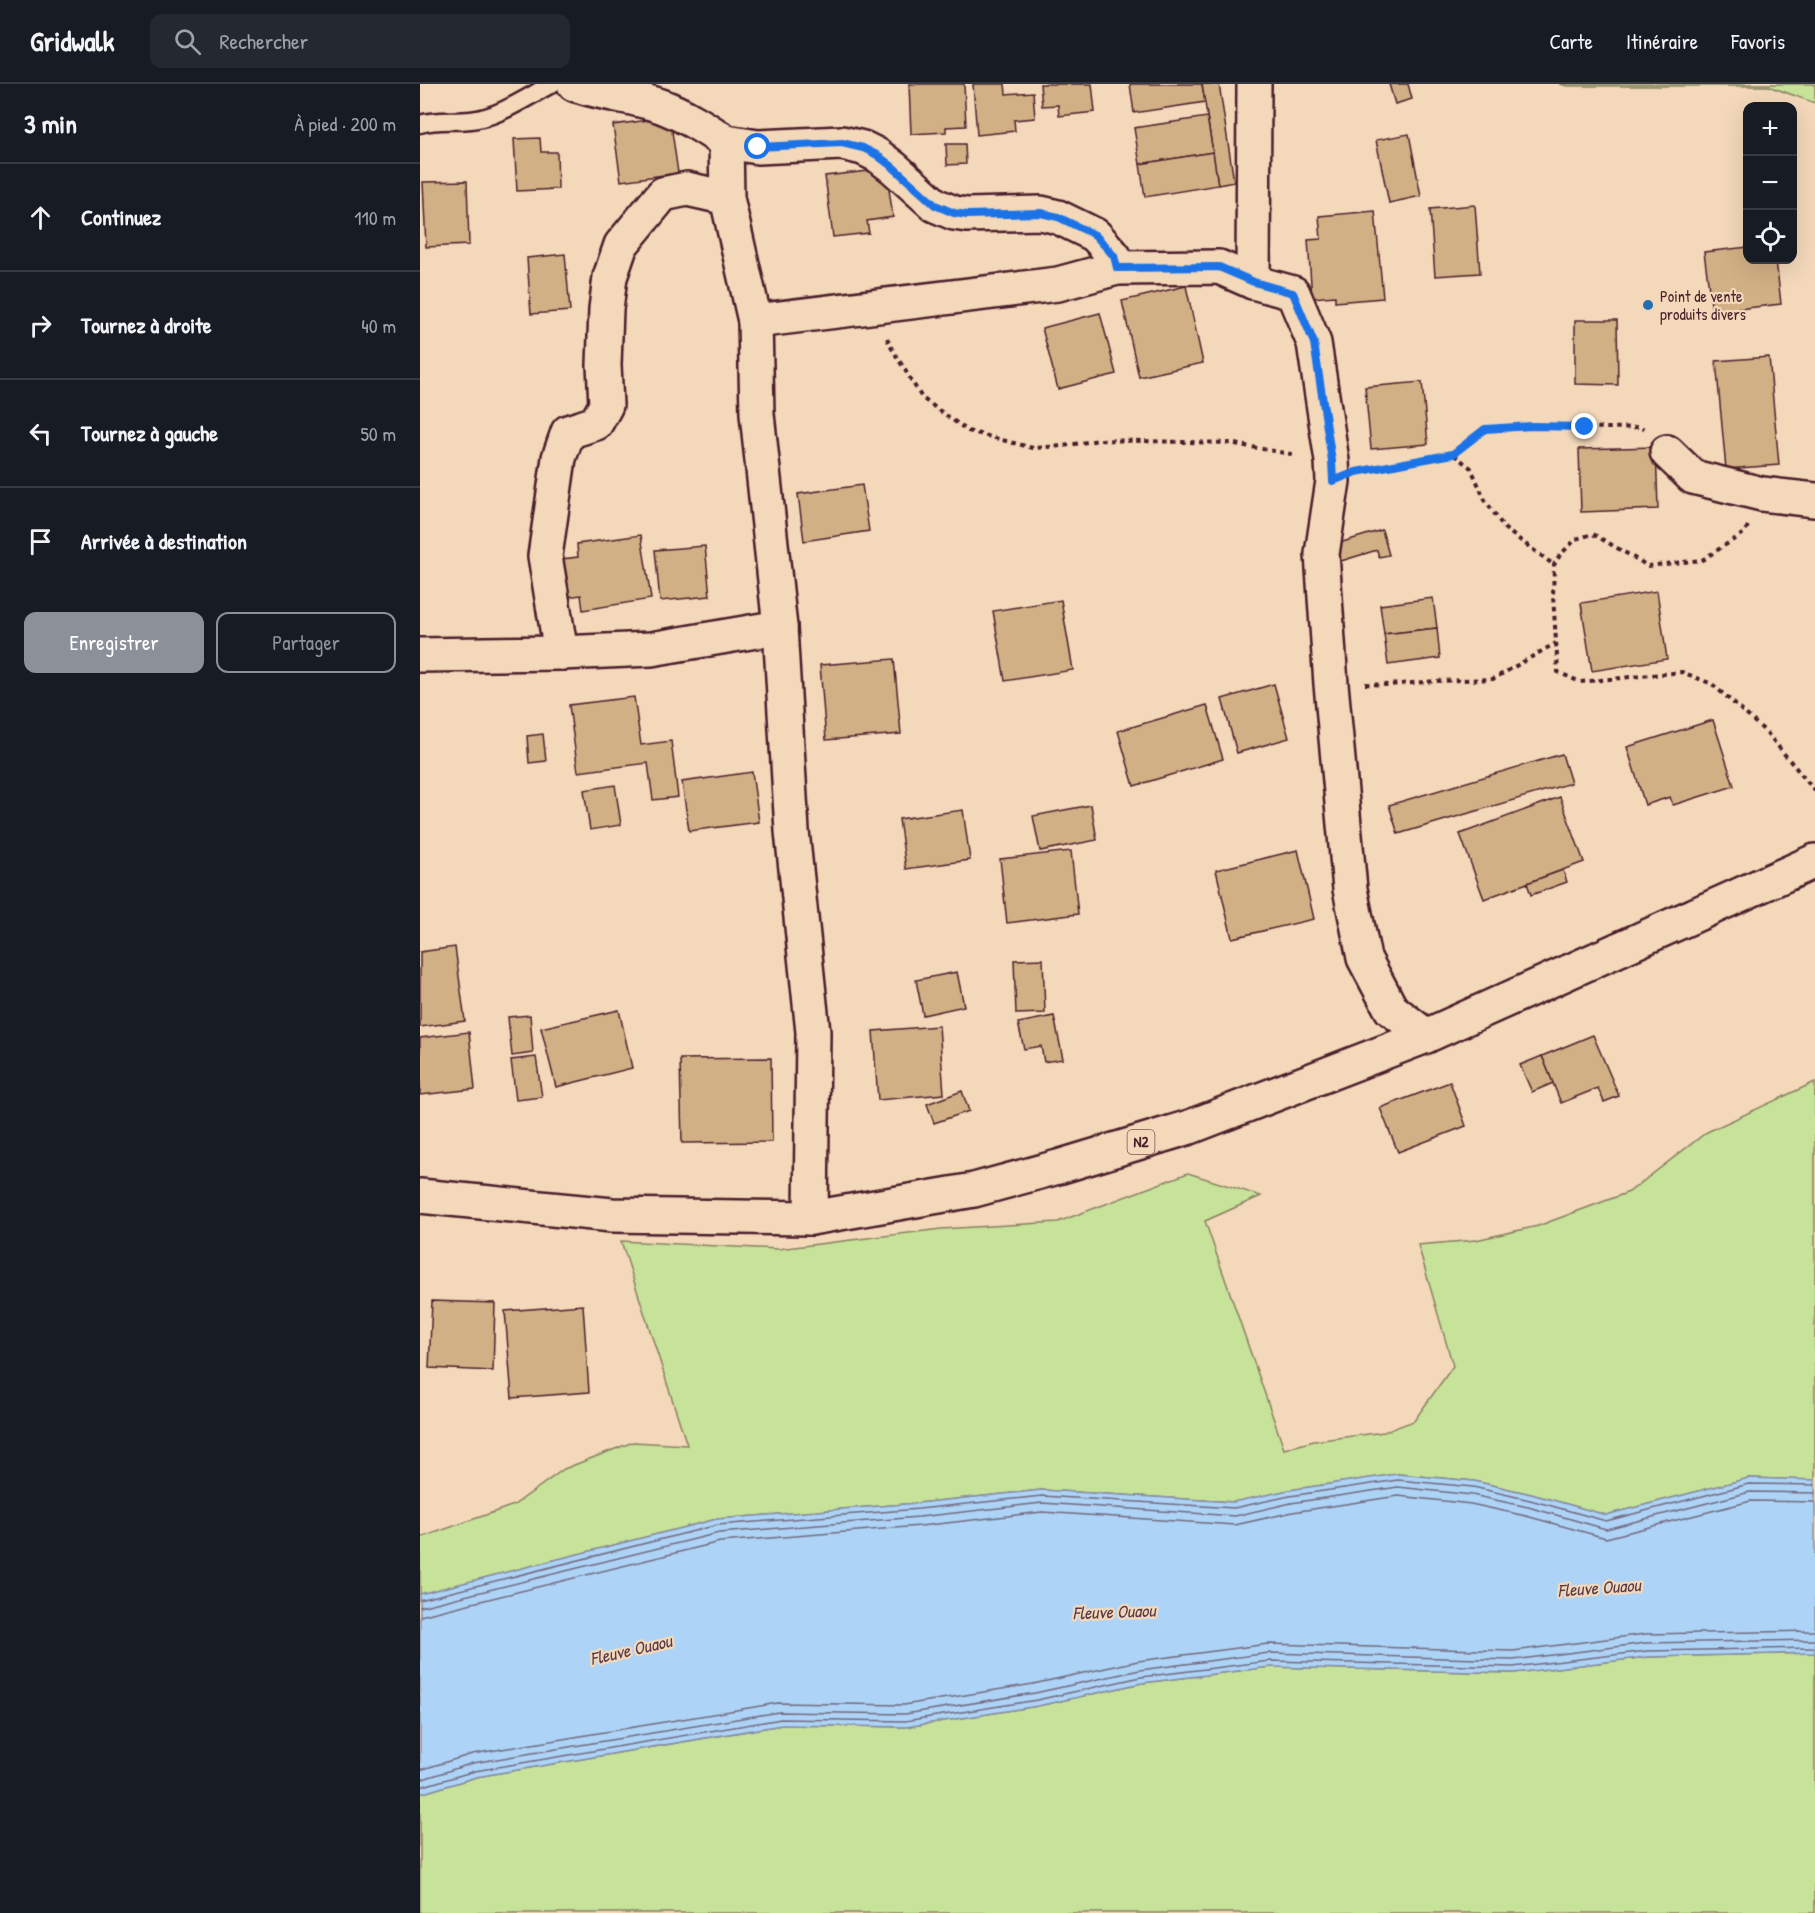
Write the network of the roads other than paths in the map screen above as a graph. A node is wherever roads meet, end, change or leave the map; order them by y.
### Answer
1 (552, 84) edge
2 (574, 84) edge
3 (1254, 84) edge
4 (420, 124) edge
5 (726, 142) junction
6 (727, 198) junction
7 (1117, 268) junction
8 (1254, 282) junction
9 (755, 321) junction
10 (1667, 452) road end
11 (1815, 500) edge
12 (780, 627) junction
13 (561, 653) junction
14 (420, 655) edge
15 (1815, 861) edge
16 (1426, 1036) junction
17 (420, 1196) edge
18 (811, 1218) junction

1 - 4 lane
2 - 5 main road
3 - 8 main road
5 - 6 main road
5 - 7 main road
6 - 9 main road
6 - 13 main road
7 - 8 main road
7 - 9 main road
8 - 16 main road
9 - 12 main road
10 - 11 main road
12 - 13 main road
12 - 18 main road
13 - 14 main road
15 - 16 main road, N2
16 - 18 main road, N2
17 - 18 main road, N2

